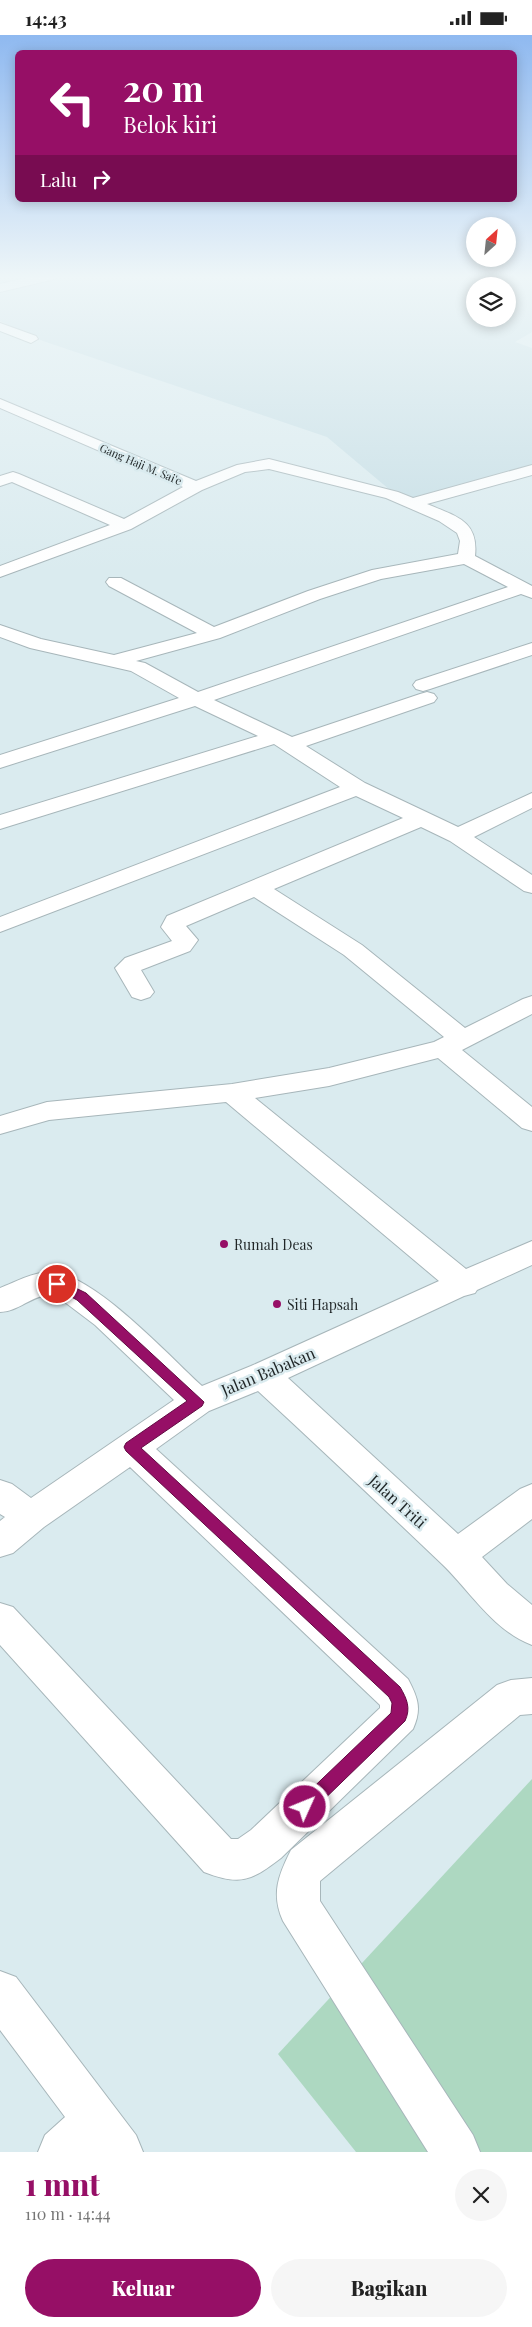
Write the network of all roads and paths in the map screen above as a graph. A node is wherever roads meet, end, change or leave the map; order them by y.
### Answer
1 (0, 403) edge
2 (532, 470) edge
3 (0, 481) edge
4 (196, 487) junction
5 (414, 503) junction
6 (125, 525) junction
7 (466, 558) junction
8 (0, 572) edge
9 (115, 582) dead end
10 (528, 591) edge
11 (0, 631) edge
12 (214, 633) junction
13 (532, 649) edge
14 (117, 660) junction
15 (196, 699) junction
16 (283, 741) junction
17 (0, 762) edge
18 (357, 788) junction
19 (532, 800) edge
20 (423, 818) junction
21 (0, 822) edge
22 (458, 836) junction
23 (532, 886) edge
24 (257, 888) junction
25 (0, 925) edge
26 (141, 992) dead end
27 (532, 1004) edge
28 (453, 1043) junction
29 (232, 1093) junction
30 (532, 1121) edge
31 (0, 1125) edge
32 (532, 1252) edge
33 (464, 1285) junction
34 (0, 1300) edge
35 (263, 1375) junction
36 (197, 1402) junction
37 (131, 1447) junction
38 (0, 1494) edge
39 (532, 1499) edge
40 (31, 1517) junction
41 (0, 1542) edge
42 (457, 1555) junction
43 (0, 1619) edge
44 (532, 1628) edge
45 (532, 1696) edge
46 (0, 1993) edge
47 (108, 2136) edge
48 (62, 2152) edge
49 (456, 2152) edge

1 - 4 main road, Gang Haji M. Sai'e
2 - 5 main road
3 - 6 main road
4 - 5 main road
4 - 6 main road, Gang Haji M. Sai'e
5 - 7 main road
6 - 8 main road, Gang Haji M. Sai'e
7 - 10 main road
7 - 12 main road
9 - 12 main road
10 - 15 main road
11 - 14 main road
12 - 14 main road
13 - 16 main road
14 - 15 main road
15 - 16 main road
15 - 17 main road
16 - 18 main road
16 - 21 main road
18 - 20 main road
18 - 25 main road
19 - 22 main road
20 - 22 main road
20 - 24 main road
22 - 23 main road
24 - 26 main road
24 - 28 main road
27 - 28 main road
28 - 29 main road
28 - 30 main road
29 - 31 main road
29 - 33 main road
32 - 33 main road, Jalan Babakan
33 - 35 main road, Jalan Babakan
34 - 36 main road
35 - 36 main road, Jalan Babakan
35 - 42 main road, Jalan Triti
36 - 37 main road, Jalan Babakan
37 - 40 main road, Jalan Babakan
37 - 43 main road
38 - 40 main road
39 - 42 main road
40 - 41 main road, Jalan Babakan
42 - 44 main road, Jalan Triti
45 - 49 main road
46 - 47 main road
47 - 48 main road

